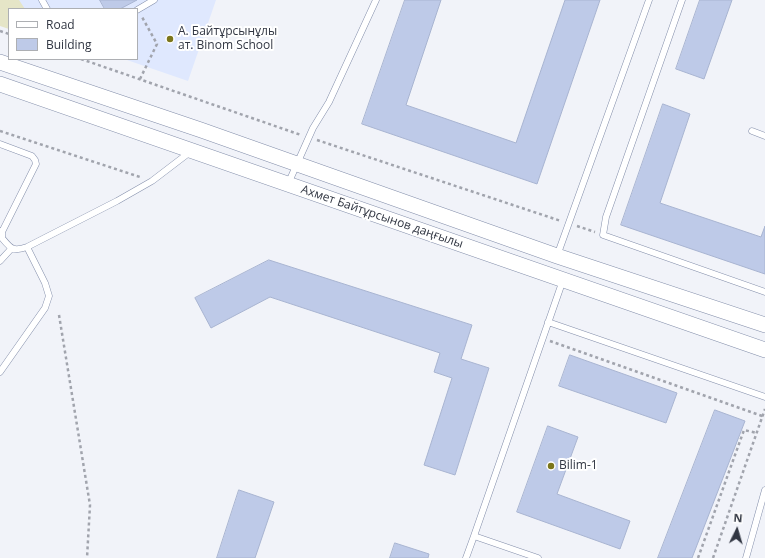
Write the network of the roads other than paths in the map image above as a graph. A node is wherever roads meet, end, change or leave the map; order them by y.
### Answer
1 (154, 0) edge
2 (376, 0) edge
3 (649, 0) edge
4 (682, 0) edge
5 (138, 9) edge
6 (0, 62) edge
7 (0, 84) edge
8 (202, 130) junction
9 (752, 132) dead end
10 (765, 136) edge
11 (0, 144) edge
12 (192, 151) junction
13 (297, 164) junction
14 (288, 184) junction
15 (1, 231) edge
16 (27, 247) junction
17 (12, 249) junction
18 (557, 256) junction
19 (0, 261) edge
20 (563, 280) junction
21 (765, 292) edge
22 (548, 322) junction
23 (765, 325) edge
24 (765, 350) edge
25 (0, 372) edge
26 (765, 397) edge
27 (765, 490) edge
28 (474, 536) junction
29 (466, 558) edge
30 (538, 558) edge
31 (746, 558) edge

1 - 5 lane
2 - 13 lane
3 - 18 lane
4 - 21 lane
6 - 8 street, Ахмет Байтұрсынов даңғылы
7 - 12 street, Ахмет Байтұрсынов даңғылы
8 - 12 street
8 - 13 street, Ахмет Байтұрсынов даңғылы
9 - 10 lane
11 - 15 lane
12 - 14 street, Ахмет Байтұрсынов даңғылы
12 - 16 lane
13 - 14 lane
13 - 18 street, Ахмет Байтұрсынов даңғылы
14 - 20 street, Ахмет Байтұрсынов даңғылы
15 - 17 lane
16 - 17 lane
16 - 25 lane
17 - 19 lane
18 - 23 street, Ахмет Байтұрсынов даңғылы
20 - 22 lane
20 - 24 street, Ахмет Байтұрсынов даңғылы
22 - 26 lane
22 - 28 lane
27 - 31 lane
28 - 29 lane
28 - 30 lane

